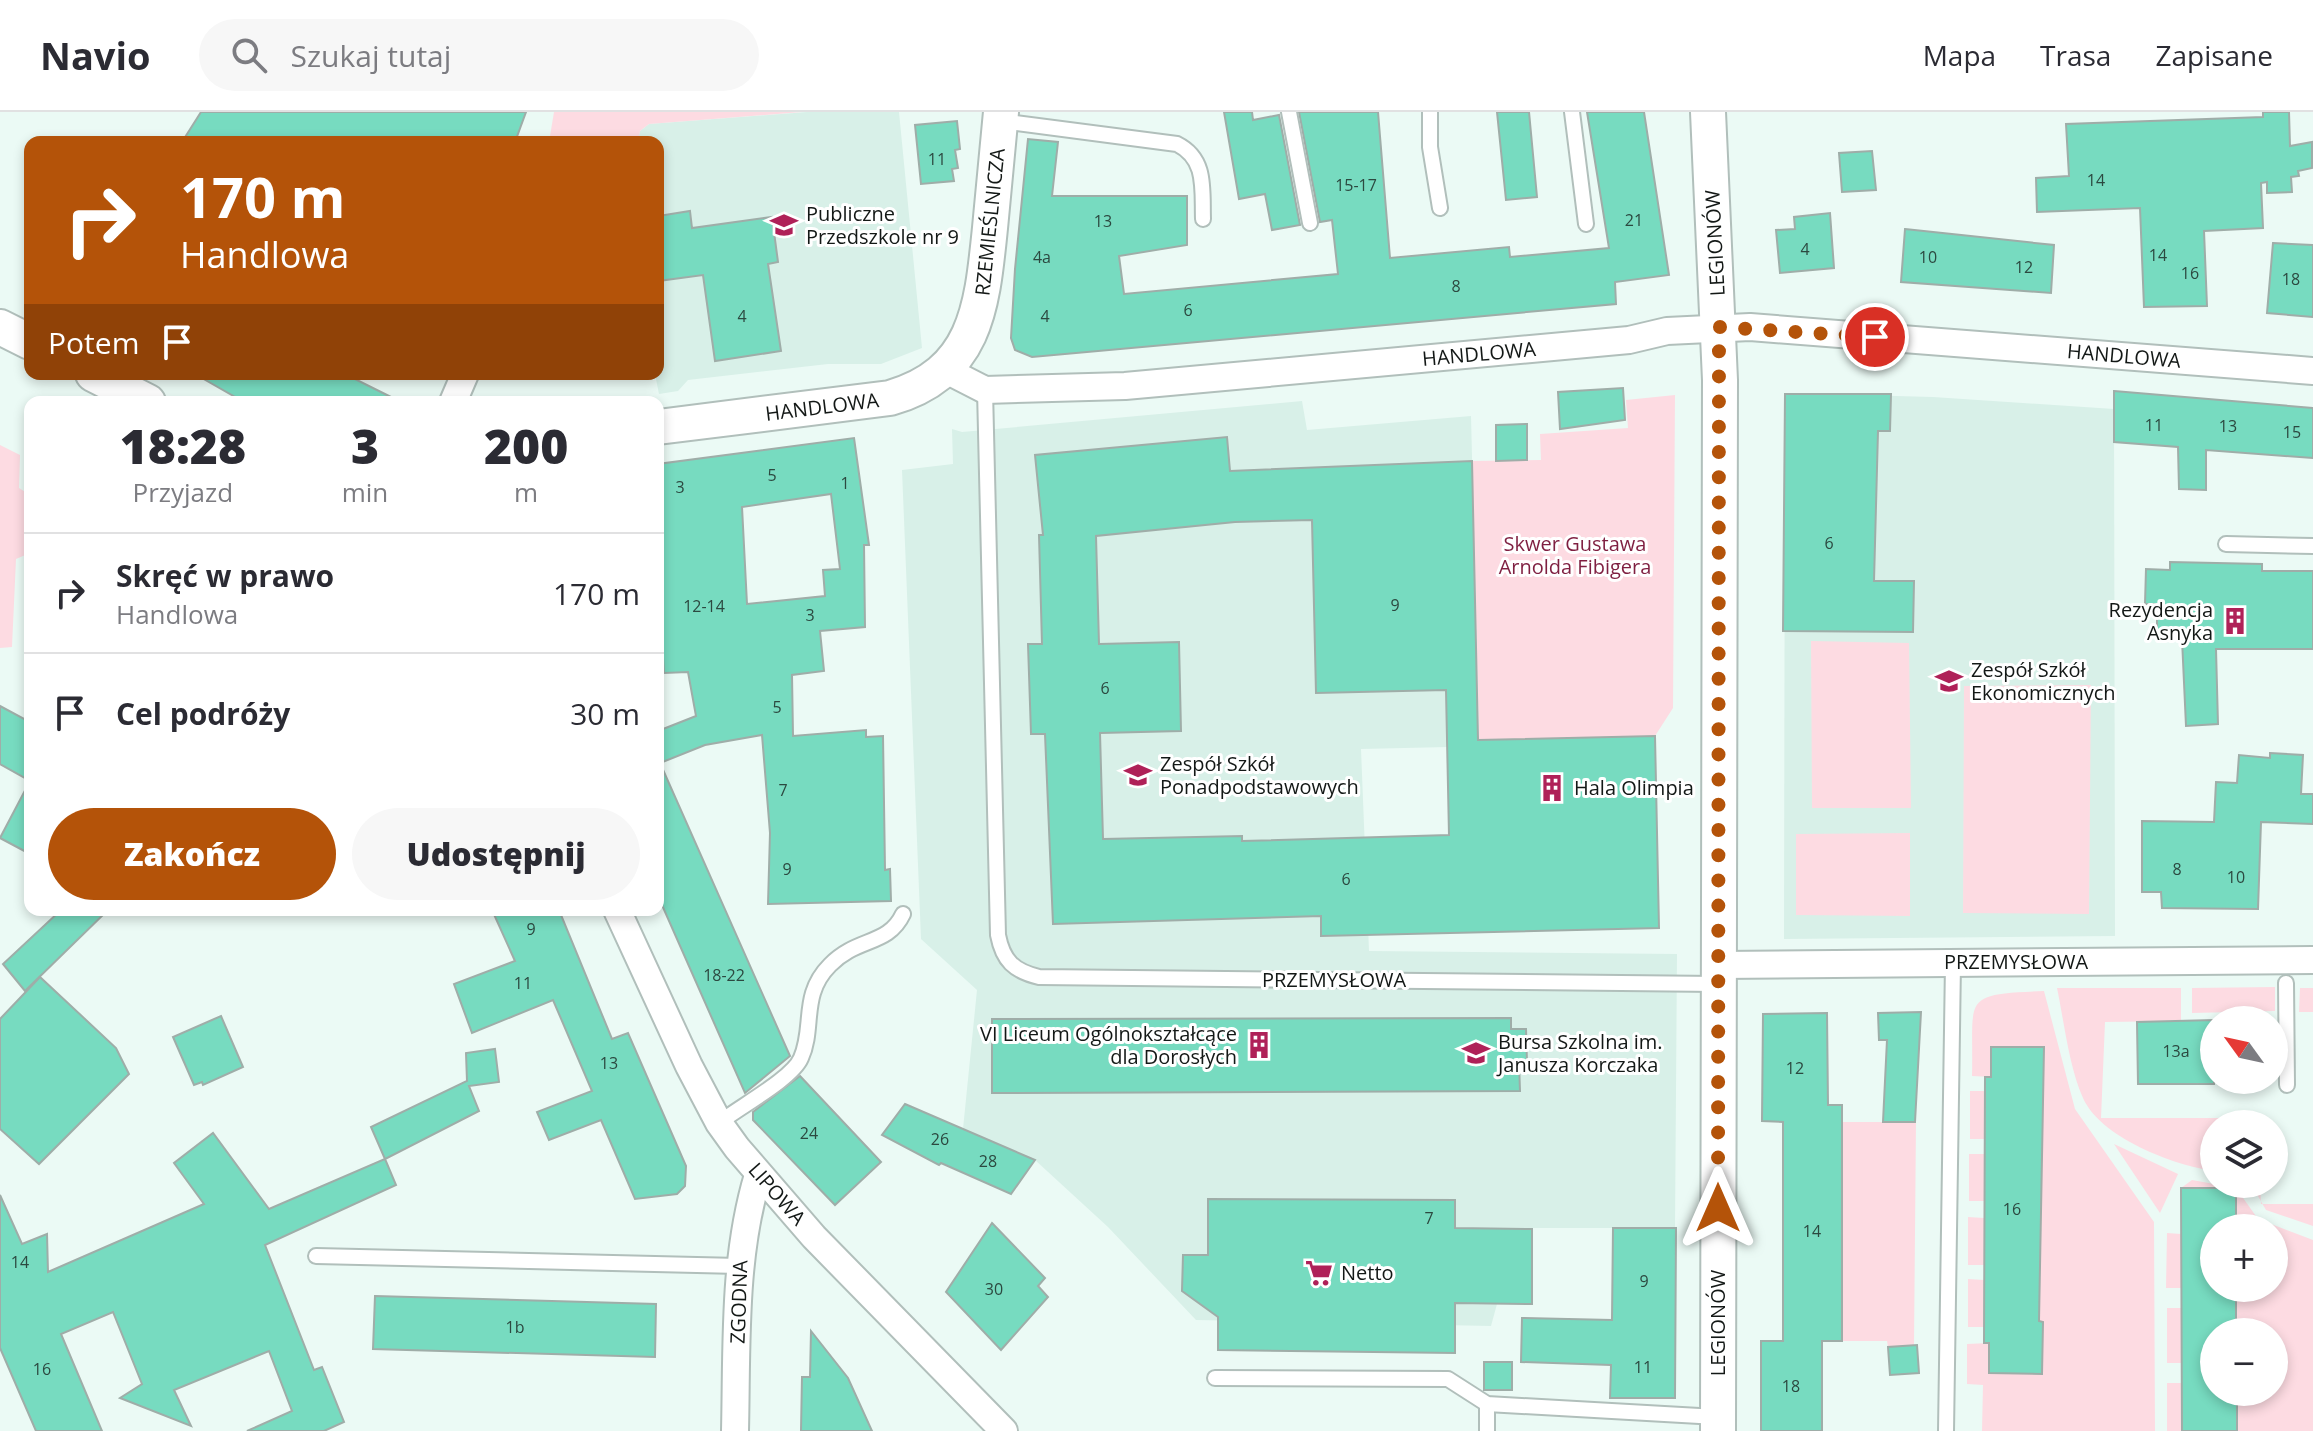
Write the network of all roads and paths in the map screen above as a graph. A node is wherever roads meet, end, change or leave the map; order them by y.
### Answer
1 (1289, 112) edge
2 (1430, 112) edge
3 (1572, 112) edge
4 (1708, 112) edge
5 (1001, 116) edge
6 (1440, 208) dead end
7 (1203, 219) dead end
8 (1310, 223) dead end
9 (1586, 224) dead end
10 (0, 327) edge
11 (1719, 327) junction
12 (24, 339) edge
13 (944, 369) junction
14 (2313, 371) edge
15 (105, 380) edge
16 (985, 390) junction
17 (136, 396) edge
18 (664, 426) edge
19 (2226, 544) dead end
20 (2313, 546) edge
21 (903, 914) dead end
22 (620, 916) edge
23 (2313, 960) edge
24 (1953, 963) junction
25 (1719, 974) junction
26 (2286, 983) dead end
27 (2286, 1006) edge
28 (719, 1123) junction
29 (758, 1175) junction
30 (316, 1256) dead end
31 (739, 1266) junction
32 (1215, 1378) dead end
33 (1487, 1404) junction
34 (1718, 1424) edge
35 (735, 1431) edge
36 (1004, 1431) edge
37 (1487, 1431) edge
38 (1946, 1431) edge

1 - 8 lane
2 - 6 lane
3 - 9 lane
4 - 11 street, LEGIONÓW
5 - 7 lane
5 - 13 street, RZEMIEŚLNICZA
10 - 12 street
11 - 14 street, HANDLOWA
11 - 16 street, HANDLOWA
11 - 25 street, LEGIONÓW
13 - 16 street, HANDLOWA
13 - 18 street, HANDLOWA
15 - 17 street
16 - 25 lane, PRZEMYSŁOWA
19 - 20 lane
21 - 28 lane
22 - 28 street, LIPOWA
23 - 24 street, PRZEMYSŁOWA
24 - 25 street, PRZEMYSŁOWA
24 - 38 lane
25 - 34 street, LEGIONÓW
26 - 27 lane
28 - 29 street, LIPOWA
29 - 31 street, ZGODNA
29 - 36 street, LIPOWA
30 - 31 lane
31 - 35 street, ZGODNA
32 - 33 lane
33 - 34 lane
33 - 37 lane

